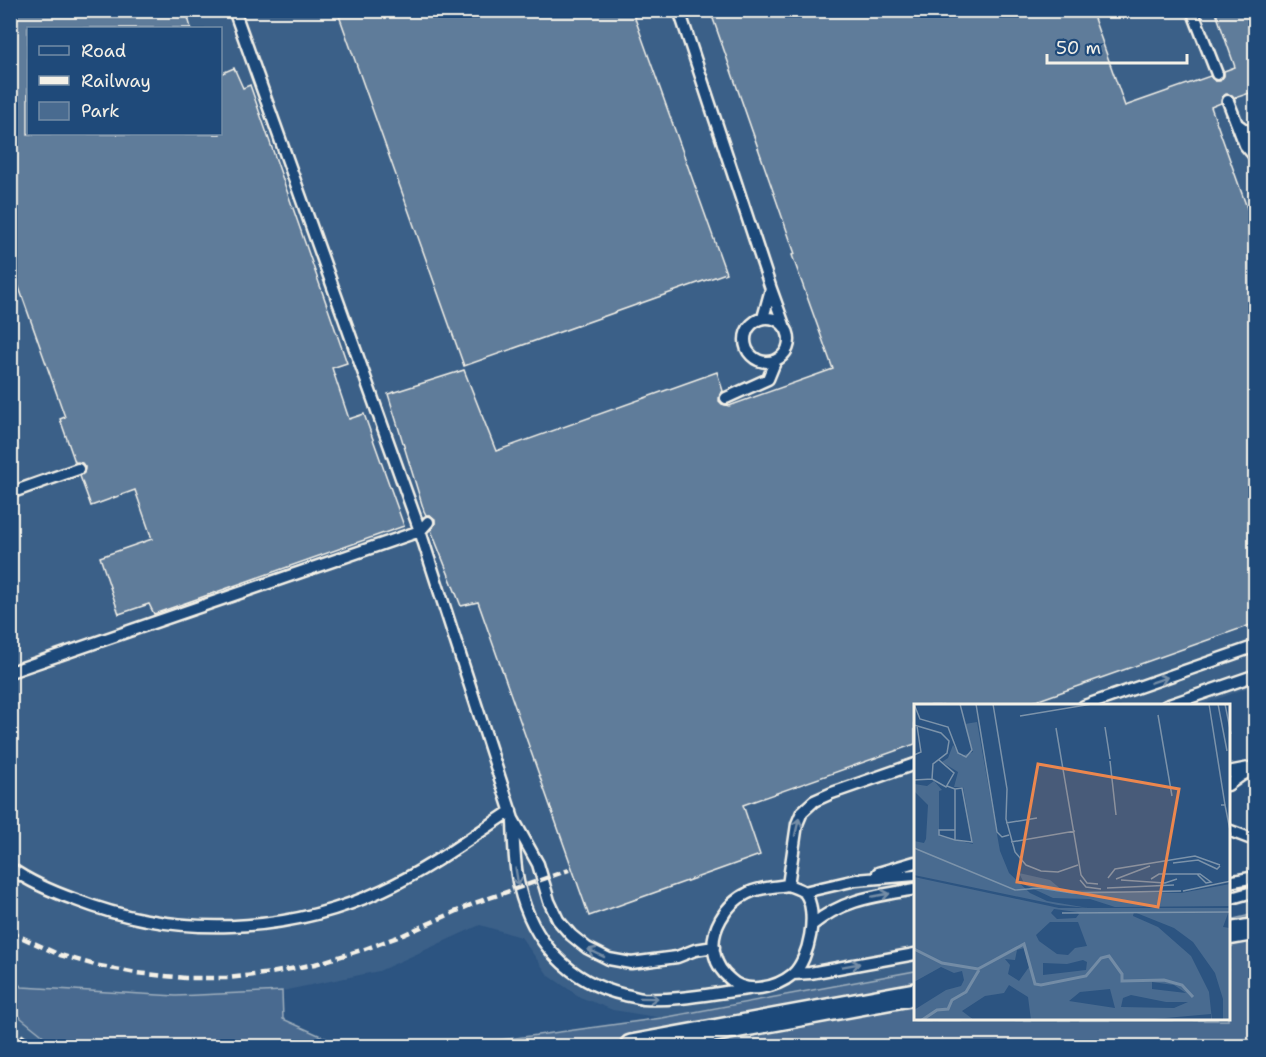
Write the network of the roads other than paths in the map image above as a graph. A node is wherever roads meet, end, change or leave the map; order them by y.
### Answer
1 (234, 10) edge
2 (679, 10) edge
3 (1192, 10) edge
4 (1217, 74) dead end
5 (1228, 101) dead end
6 (1237, 124) junction
7 (1256, 138) edge
8 (1256, 158) edge
9 (771, 289) junction
10 (764, 318) junction
11 (784, 325) junction
12 (775, 362) junction
13 (726, 398) dead end
14 (78, 469) dead end
15 (10, 493) edge
16 (428, 522) dead end
17 (420, 531) junction
18 (1256, 646) edge
19 (10, 672) edge
20 (1256, 675) edge
21 (1090, 704) edge
22 (1172, 704) edge
23 (914, 764) edge
24 (1256, 767) edge
25 (1230, 772) edge
26 (1230, 784) edge
27 (512, 815) junction
28 (1230, 831) edge
29 (1256, 839) edge
30 (914, 862) edge
31 (10, 868) edge
32 (914, 875) edge
33 (1256, 877) edge
34 (856, 880) junction
35 (1230, 882) edge
36 (789, 885) junction
37 (914, 889) edge
38 (1256, 891) edge
39 (804, 892) junction
40 (1230, 898) edge
41 (812, 925) junction
42 (1256, 928) edge
43 (1230, 934) edge
44 (714, 947) junction
45 (914, 954) edge
46 (793, 974) junction
47 (748, 988) junction
48 (914, 994) edge
49 (631, 1047) edge

1 - 17 lane
2 - 9 lane
3 - 4 lane
5 - 6 lane
6 - 7 lane
6 - 8 lane
9 - 10 lane
9 - 11 lane
10 - 11 lane
10 - 12 lane
11 - 12 lane
12 - 13 lane
14 - 15 lane
16 - 17 lane
17 - 19 lane
17 - 27 lane
21 -> 18 lane
20 - 22 lane
36 -> 23 lane
24 - 25 lane
24 - 26 lane
27 - 31 lane
44 -> 27 lane
27 -> 47 lane
28 - 29 lane
30 - 34 lane
32 - 34 lane
33 - 35 lane
34 - 39 lane
36 - 39 lane
36 - 44 lane
41 -> 37 lane
38 - 40 lane
39 - 41 lane
41 - 46 lane
42 - 43 street
44 - 47 lane
46 -> 45 lane
46 - 47 lane
48 - 49 street

